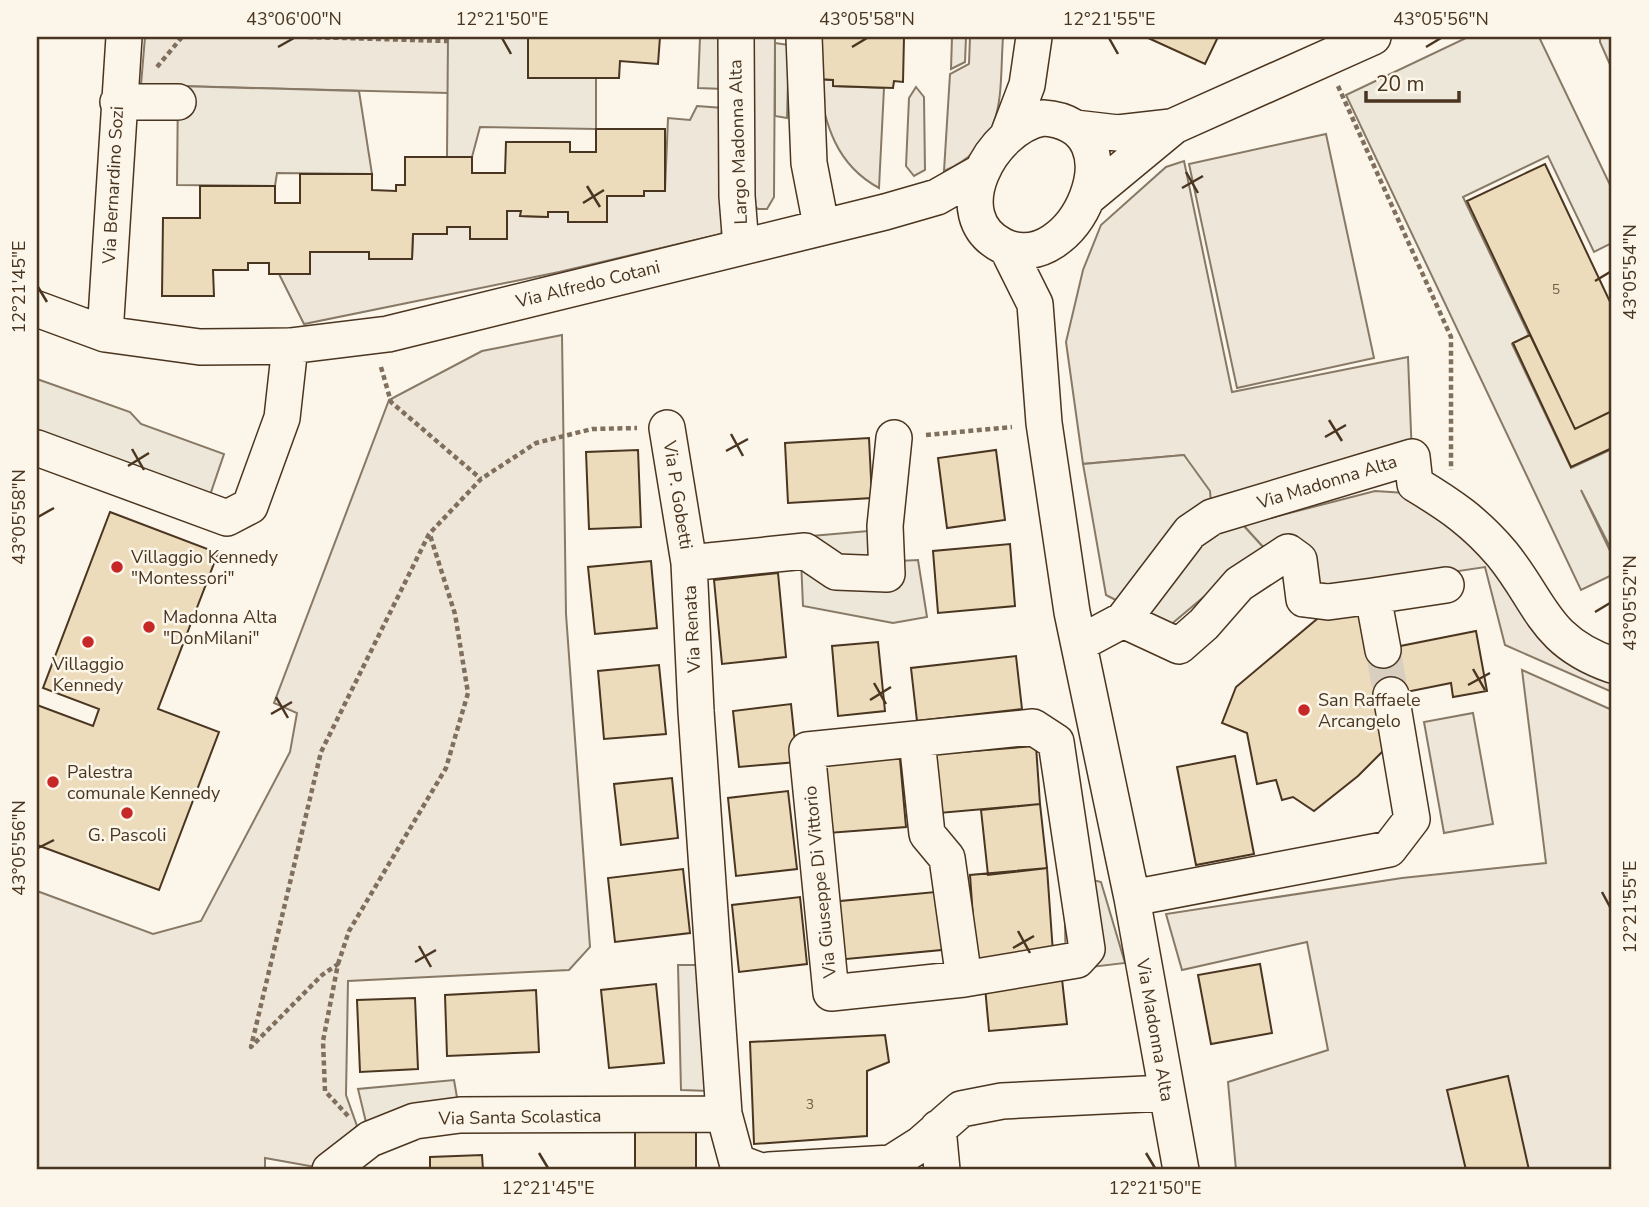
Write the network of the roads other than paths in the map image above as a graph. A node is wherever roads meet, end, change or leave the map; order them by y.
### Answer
1 (124, 37) edge
2 (736, 37) edge
3 (804, 37) edge
4 (1373, 37) edge
5 (1034, 44) edge
6 (118, 102) junction
7 (178, 102) dead end
8 (1072, 126) junction
9 (1174, 127) junction
10 (1007, 135) junction
11 (981, 172) junction
12 (1087, 198) junction
13 (885, 212) junction
14 (821, 225) junction
15 (1068, 228) junction
16 (997, 240) junction
17 (741, 246) junction
18 (1034, 304) junction
19 (37, 309) edge
20 (105, 334) junction
21 (290, 346) junction
22 (667, 428) road end
23 (894, 438) road end
24 (37, 448) edge
25 (689, 563) junction
26 (1446, 585) dead end
27 (1373, 596) junction
28 (1123, 620) junction
29 (1080, 643) junction
30 (1383, 650) tunnel mouth
31 (1612, 665) edge
32 (1391, 695) tunnel mouth
33 (918, 740) junction
34 (1121, 856) junction
35 (1073, 859) junction
36 (1132, 898) junction
37 (964, 979) junction
38 (1166, 1093) junction
39 (724, 1114) junction
40 (938, 1128) junction
41 (807, 1169) edge
42 (330, 1170) edge
43 (758, 1170) edge
44 (769, 1170) edge
45 (942, 1170) edge
46 (1181, 1170) edge

1 - 6 street, Via Bernardino Sozi
2 - 17 street, Largo Madonna Alta
3 - 14 street
4 - 9 street
5 - 8 street, Via Madonna Alta
5 - 10 street, Via Madonna Alta
6 - 7 street
6 - 20 street, Via Bernardino Sozi
8 - 9 street
8 - 10 street, Via Madonna Alta
8 - 12 street, Via Madonna Alta
9 - 12 street
10 - 11 street, Via Madonna Alta
11 - 13 street, Via Alfredo Cotani
11 - 16 street, Via Madonna Alta
12 - 15 street, Via Madonna Alta
13 - 14 street, Via Alfredo Cotani
13 - 16 street, Via Alfredo Cotani
14 - 17 street, Via Alfredo Cotani
15 - 16 street, Via Madonna Alta
15 - 18 street, Via Madonna Alta
16 - 18 street, Via Madonna Alta
17 - 21 street, Via Alfredo Cotani
18 - 29 street, Via Madonna Alta
19 - 20 street, Via Alfredo Cotani
20 - 21 street, Via Alfredo Cotani
21 - 24 street
22 - 25 street, Via P. Gobetti
23 - 25 street, Via Renata
25 - 39 street, Via Renata
26 - 27 street
27 - 28 street
27 - 30 street
28 - 29 street, Via Madonna Alta
28 - 31 street, Via Madonna Alta
29 - 34 street, Via Madonna Alta
32 - 36 street
33 - 35 street, Via Giuseppe Di Vittorio
33 - 37 street
33 - 37 street, Via Giuseppe Di Vittorio
34 - 35 street
34 - 36 street, Via Madonna Alta
35 - 37 street, Via Giuseppe Di Vittorio
36 - 38 street, Via Madonna Alta
38 - 40 street
38 - 46 street, Via Madonna Alta
39 - 42 street, Via Santa Scolastica
39 - 43 street, Via Renata
40 - 41 street
40 - 45 street
41 - 44 street

